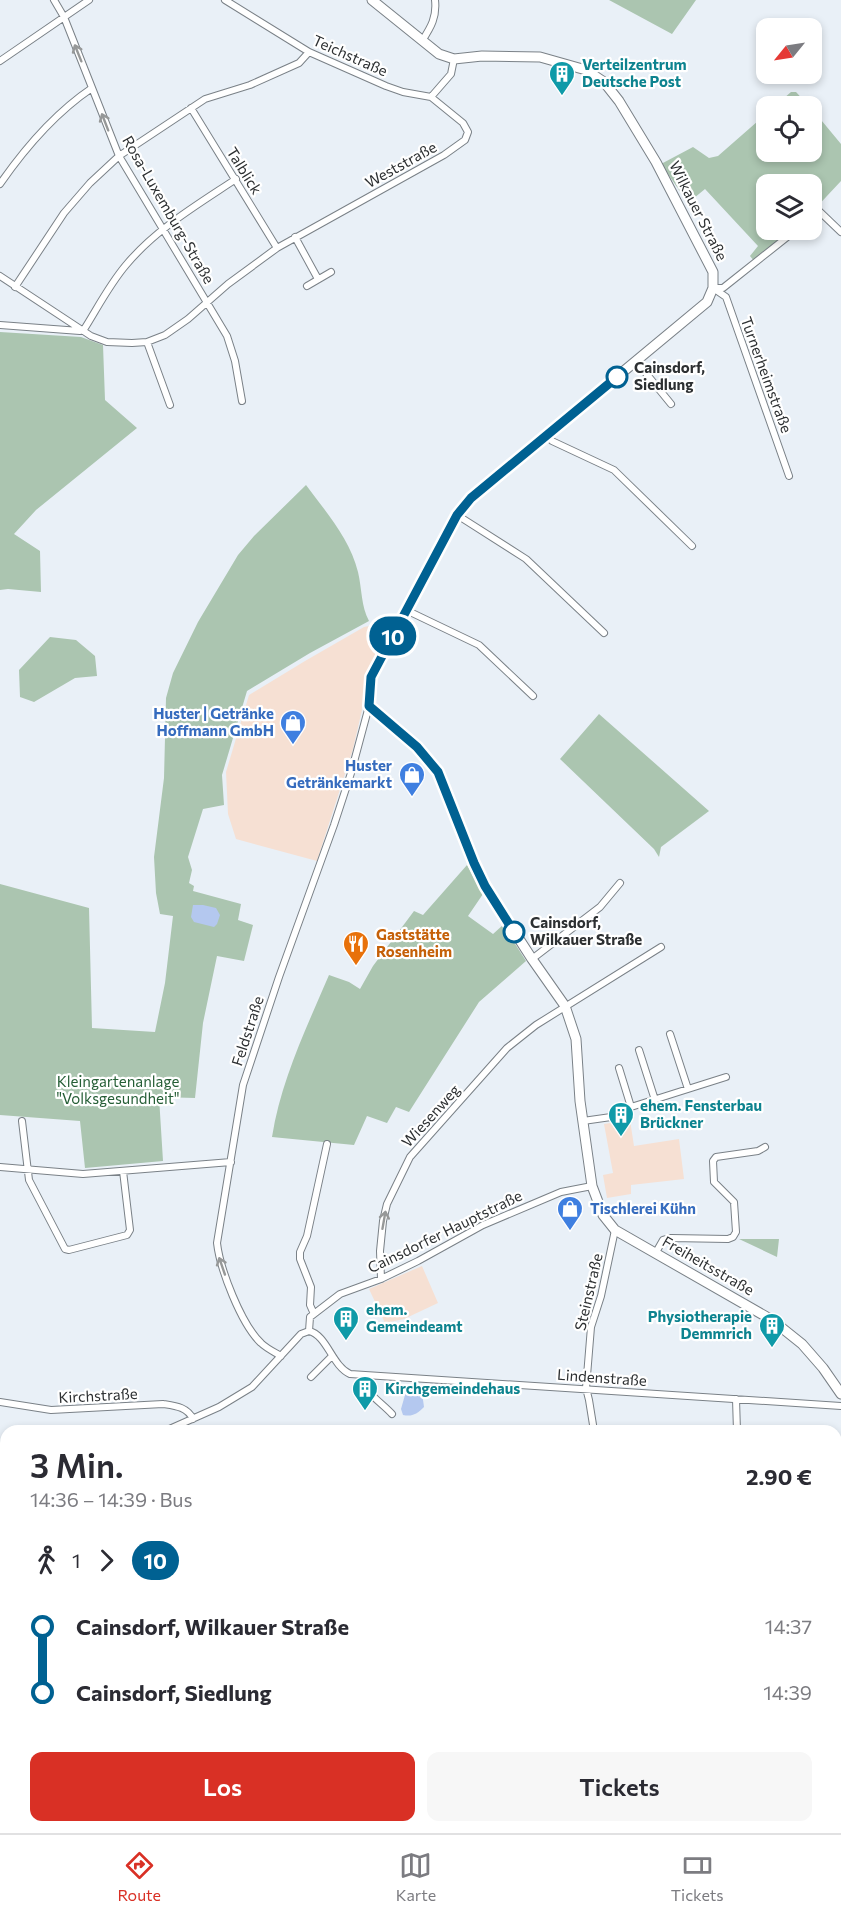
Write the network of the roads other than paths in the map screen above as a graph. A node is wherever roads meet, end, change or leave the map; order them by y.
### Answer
1 (54, 0) edge
2 (89, 0) edge
3 (225, 0) edge
4 (372, 0) edge
5 (435, 0) edge
6 (63, 17) junction
7 (422, 41) junction
8 (309, 52) junction
9 (454, 59) junction
10 (0, 61) edge
11 (92, 88) junction
12 (431, 97) junction
13 (191, 108) junction
14 (119, 156) junction
15 (236, 179) junction
16 (0, 184) edge
17 (822, 214) edge
18 (163, 229) junction
19 (841, 232) edge
20 (295, 237) junction
21 (783, 240) edge
22 (278, 248) junction
23 (331, 272) dead end
24 (0, 276) edge
25 (318, 279) junction
26 (307, 286) dead end
27 (15, 287) junction
28 (713, 288) junction
29 (208, 302) junction
30 (0, 326) edge
31 (83, 331) junction
32 (147, 342) junction
33 (636, 362) junction
34 (242, 401) dead end
35 (671, 404) dead end
36 (170, 405) dead end
37 (546, 435) junction
38 (789, 476) dead end
39 (457, 515) junction
40 (692, 546) dead end
41 (408, 611) junction
42 (604, 633) dead end
43 (533, 696) dead end
44 (369, 706) junction
45 (620, 884) dead end
46 (661, 947) dead end
47 (532, 959) junction
48 (565, 1006) junction
49 (670, 1034) dead end
50 (639, 1050) dead end
51 (619, 1068) dead end
52 (726, 1077) dead end
53 (688, 1089) junction
54 (655, 1100) junction
55 (631, 1107) junction
56 (22, 1121) dead end
57 (584, 1121) junction
58 (327, 1144) dead end
59 (765, 1147) dead end
60 (231, 1162) junction
61 (0, 1167) edge
62 (27, 1170) junction
63 (123, 1171) junction
64 (592, 1186) junction
65 (615, 1230) junction
66 (655, 1254) junction
67 (381, 1279) junction
68 (315, 1314) junction
69 (309, 1331) junction
70 (281, 1356) junction
71 (332, 1356) junction
72 (361, 1375) junction
73 (311, 1377) dead end
74 (586, 1388) junction
75 (841, 1394) edge
76 (736, 1399) junction
77 (0, 1403) edge
78 (841, 1406) edge
79 (392, 1414) dead end
80 (193, 1419) junction
81 (179, 1425) edge
82 (593, 1425) edge
83 (736, 1425) edge

1 - 6 street, Rosa-Luxemburg-Straße
2 - 6 street
3 - 8 street, Teichstraße
4 - 7 street
5 - 7 street
6 - 10 street
11 -> 6 street, Rosa-Luxemburg-Straße
7 - 9 street
8 - 12 street, Teichstraße
8 - 13 street
9 - 12 street
9 - 28 street, Wilkauer Straße
14 -> 11 street, Rosa-Luxemburg-Straße
11 - 16 street
12 - 20 street, Weststraße
13 - 14 street
13 - 15 street, Talblick
14 - 18 street, Rosa-Luxemburg-Straße
14 - 27 street
15 - 18 street
15 - 22 street, Talblick
17 - 19 street
18 - 29 street, Rosa-Luxemburg-Straße
18 - 31 street
20 - 22 street, Weststraße
20 - 25 street
21 - 28 street
22 - 29 street, Weststraße
23 - 25 street
24 - 27 street
25 - 26 street
27 - 31 street
28 - 33 street
28 - 38 street, Turnerheimstraße
29 - 32 street, Weststraße
29 - 34 street, Rosa-Luxemburg-Straße
30 - 31 street
31 - 32 street, Weststraße
32 - 36 street
33 - 35 street
33 - 37 street
37 - 39 street
37 - 40 street
39 - 41 street
39 - 42 street
41 - 43 street
41 - 44 street
44 - 47 street
44 - 60 street, Feldstraße
45 - 47 street
46 - 48 street, Wiesenweg
47 - 48 street
48 - 57 street
67 -> 48 street, Wiesenweg
49 - 53 street
50 - 54 street
51 - 55 street
52 - 53 street
53 - 54 street
54 - 55 street
55 - 57 street
56 - 62 street
57 - 64 street
58 - 68 street
59 - 66 street
60 - 63 street
70 -> 60 street, Feldstraße
61 - 62 street
62 - 63 street
62 - 63 street
64 - 65 street, Freiheitsstraße
64 - 67 street, Cainsdorfer Hauptstraße
65 - 66 street, Freiheitsstraße
65 - 74 street, Steinstraße
66 - 75 street, Freiheitsstraße
67 - 68 street, Cainsdorfer Hauptstraße
68 - 69 street
69 - 70 street
69 - 71 street, Lindenstraße
70 - 80 street
71 - 72 street, Lindenstraße
71 - 73 street
72 - 74 street, Lindenstraße
72 - 79 street, Lindenstraße
74 - 76 street, Lindenstraße
74 - 82 street, Steinstraße
76 - 78 street, Lindenstraße
76 - 83 street
77 - 80 street, Kirchstraße
80 - 81 street

